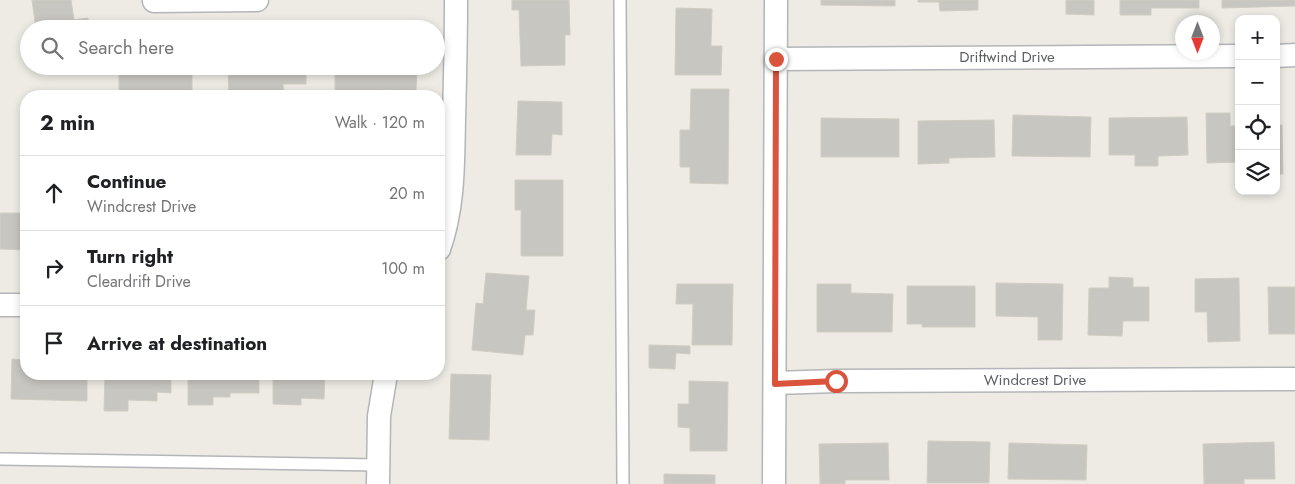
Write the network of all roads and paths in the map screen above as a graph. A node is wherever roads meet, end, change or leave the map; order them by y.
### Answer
1 (257, 0) edge
2 (456, 0) edge
3 (620, 0) edge
4 (776, 0) edge
5 (154, 1) edge
6 (1295, 55) edge
7 (1235, 56) edge
8 (1280, 56) edge
9 (776, 59) junction
10 (445, 231) edge
11 (0, 305) edge
12 (20, 305) edge
13 (1295, 379) edge
14 (385, 380) edge
15 (775, 384) junction
16 (0, 459) edge
17 (378, 474) edge
18 (624, 484) edge
19 (774, 484) edge

1 - 5 street
2 - 10 street
3 - 18 lane
4 - 9 street
6 - 8 street
7 - 9 street, Driftwind Drive
9 - 15 street
11 - 12 street
13 - 15 street, Windcrest Drive
14 - 17 street
15 - 19 street
16 - 17 lane

